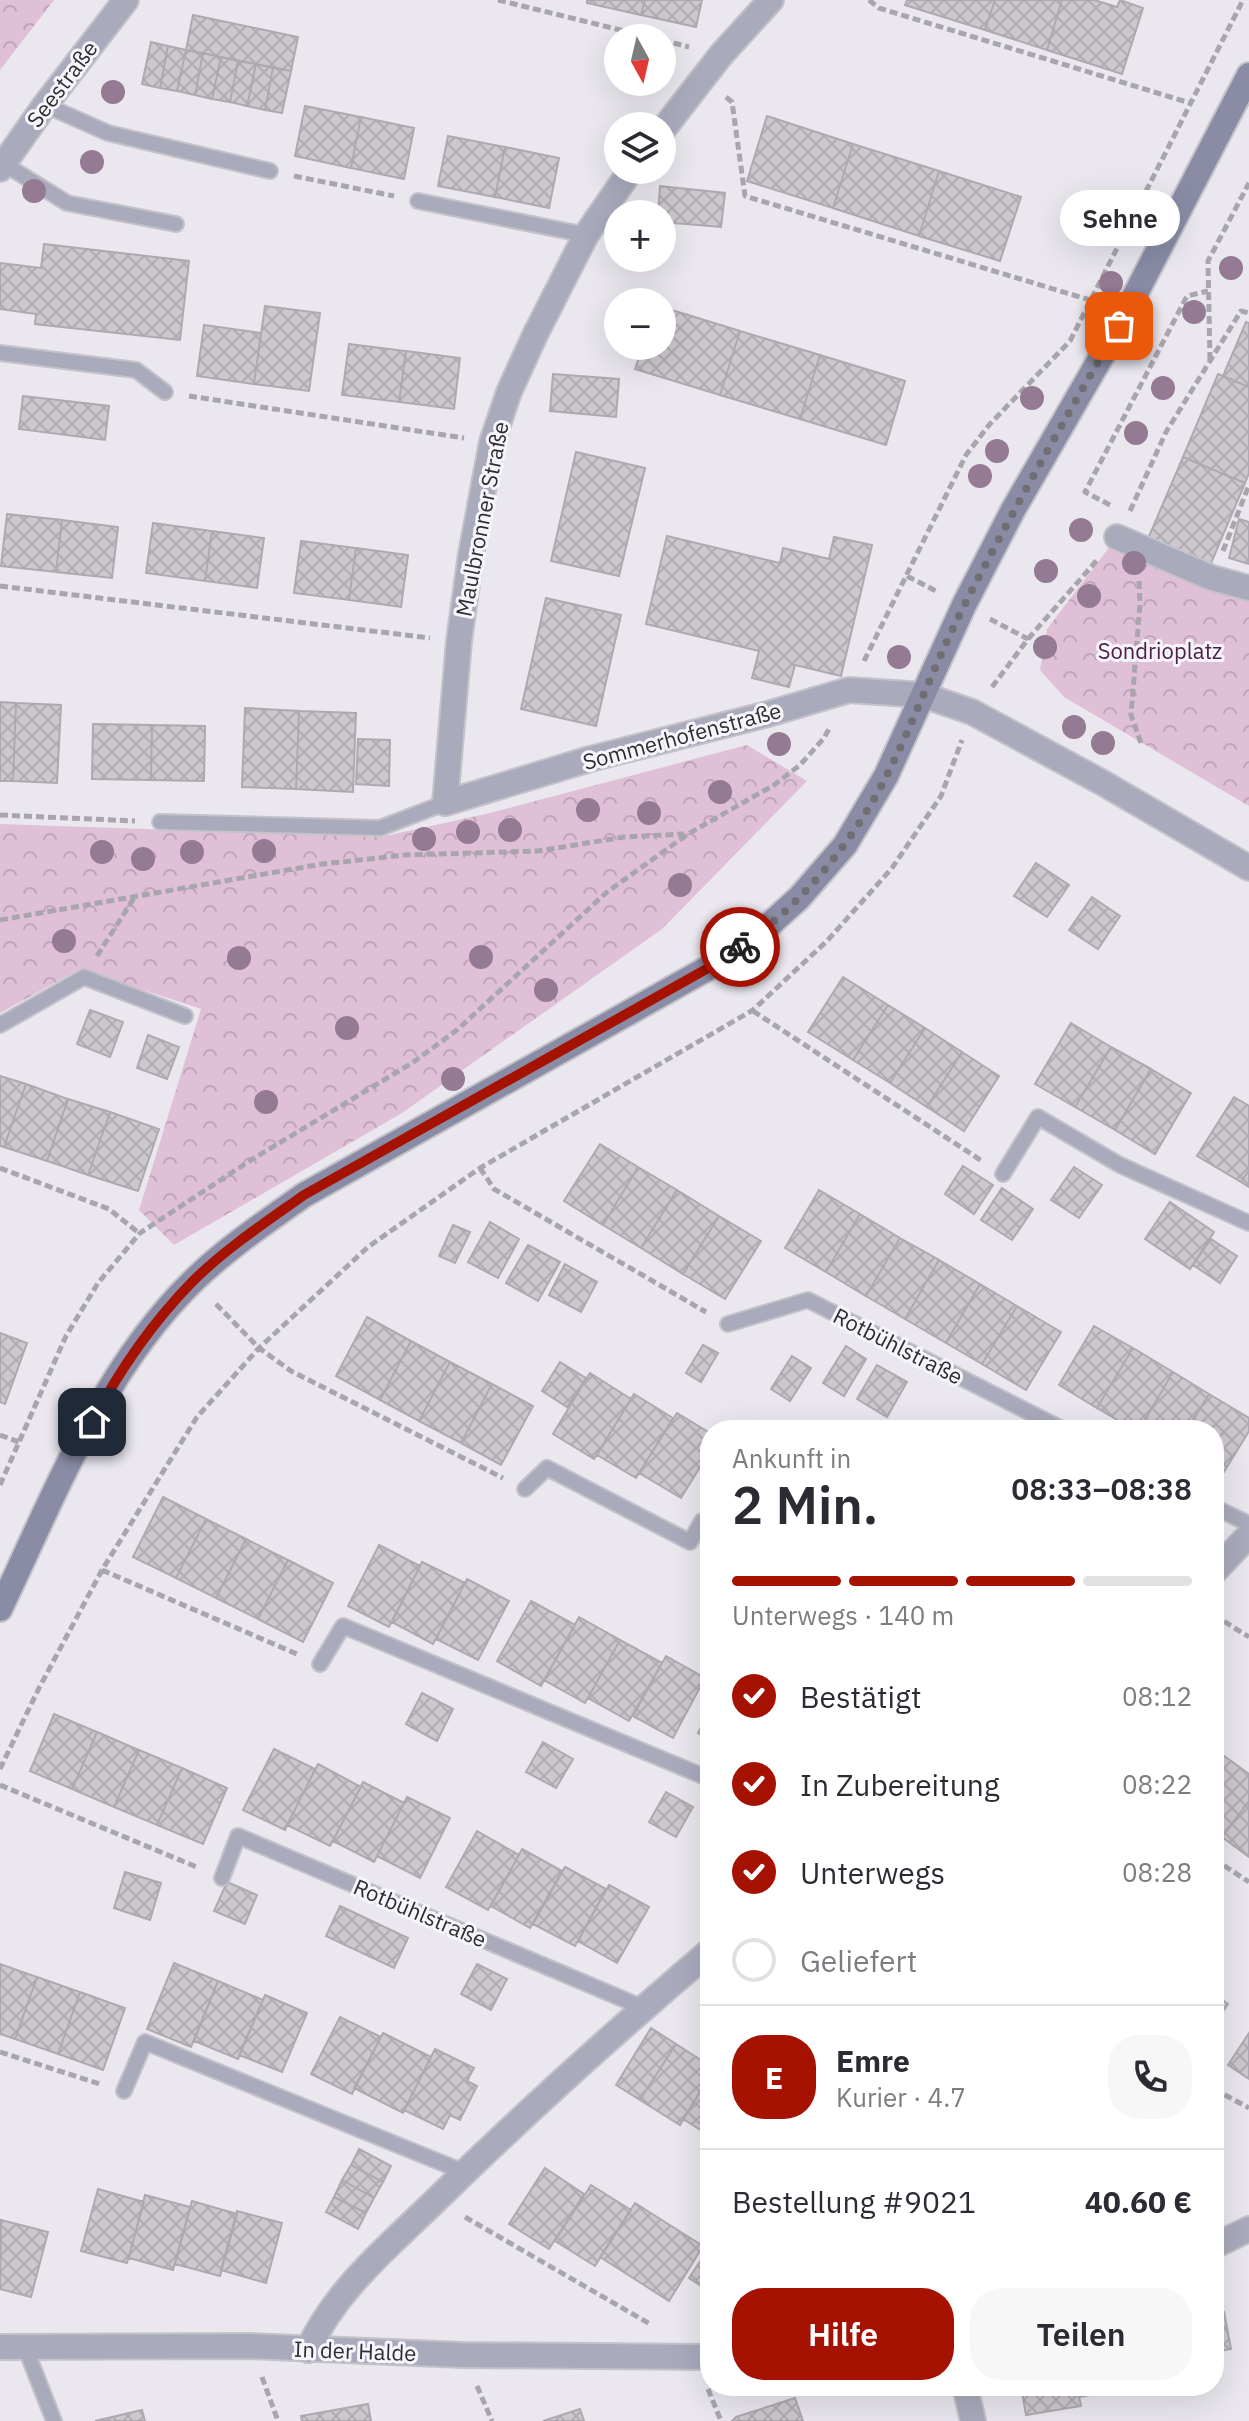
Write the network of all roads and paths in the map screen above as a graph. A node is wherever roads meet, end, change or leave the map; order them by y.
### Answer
1 (126, 0) edge
2 (498, 0) edge
3 (771, 0) edge
4 (869, 0) edge
5 (1243, 0) edge
6 (604, 26) edge
7 (1249, 75) edge
8 (703, 79) junction
9 (1190, 103) junction
10 (45, 105) junction
11 (676, 113) edge
12 (2, 167) edge
13 (270, 171) joint
14 (1249, 183) edge
15 (621, 184) edge
16 (1246, 195) edge
17 (418, 201) joint
18 (176, 224) dead end
19 (586, 235) junction
20 (1208, 291) junction
21 (1090, 300) junction
22 (1249, 313) edge
23 (0, 353) edge
24 (165, 392) joint
25 (492, 442) junction
26 (1249, 485) edge
27 (1127, 532) junction
28 (1212, 578) junction
29 (0, 586) edge
30 (1249, 588) edge
31 (459, 641) junction
32 (849, 690) junction
33 (923, 695) junction
34 (972, 712) junction
35 (1142, 746) dead end
36 (445, 803) junction
37 (0, 815) edge
38 (160, 822) joint
39 (688, 834) junction
40 (1249, 868) edge
41 (134, 898) junction
42 (0, 920) edge
43 (84, 977) junction
44 (753, 1010) junction
45 (185, 1016) dead end
46 (0, 1025) edge
47 (0, 1168) edge
48 (480, 1168) junction
49 (1003, 1174) joint
50 (1249, 1223) edge
51 (140, 1233) junction
52 (193, 1281) junction
53 (728, 1324) joint
54 (259, 1348) junction
55 (1044, 1420) edge
56 (0, 1435) edge
57 (19, 1442) junction
58 (0, 1485) edge
59 (525, 1489) joint
60 (1224, 1512) edge
61 (700, 1524) edge
62 (1249, 1524) edge
63 (1249, 1535) edge
64 (1224, 1561) edge
65 (102, 1570) junction
66 (0, 1609) edge
67 (1224, 1621) edge
68 (1249, 1637) edge
69 (320, 1664) joint
70 (0, 1769) edge
71 (700, 1775) edge
72 (0, 1785) edge
73 (1224, 1866) edge
74 (222, 1878) joint
75 (1249, 1882) edge
76 (700, 1960) edge
77 (644, 2008) junction
78 (0, 2052) edge
79 (124, 2091) joint
80 (1224, 2094) edge
81 (1249, 2108) edge
82 (464, 2172) junction
83 (438, 2198) junction
84 (1249, 2229) edge
85 (1224, 2241) edge
86 (250, 2346) junction
87 (0, 2347) edge
88 (25, 2347) junction
89 (308, 2350) junction
90 (700, 2355) edge
91 (700, 2357) edge
92 (967, 2396) edge
93 (54, 2421) edge
94 (278, 2421) edge
95 (973, 2421) edge

1 - 10 street, Seestraße
2 - 6 path
3 - 8 street
4 - 9 path
5 - 9 path
7 - 33 main road
8 - 11 street
8 - 21 path
9 - 21 path
10 - 12 street, Seestraße
10 - 13 lane
12 - 18 lane
13 - 17 path
14 - 16 path
15 - 19 street, Maulbronner Straße
16 - 20 path
17 - 19 lane
19 - 25 street, Maulbronner Straße
20 - 22 path
20 - 27 path
21 - 32 path
23 - 24 lane
24 - 25 path
25 - 31 street, Maulbronner Straße
26 - 28 path
27 - 28 street
27 - 35 path
28 - 30 street
29 - 31 path
31 - 36 street, Maulbronner Straße
32 - 33 street, Sommerhofenstraße
32 - 36 street, Sommerhofenstraße
32 - 39 path
33 - 34 street
33 - 52 main road
34 - 40 street
34 - 44 path
36 - 38 lane
37 - 38 path
39 - 41 path
39 - 51 path
41 - 42 path
41 - 43 path
43 - 45 lane
43 - 46 lane
44 - 48 path
44 - 49 path
47 - 51 path
48 - 53 path
48 - 54 path
49 - 50 lane
51 - 57 path
52 - 54 path
52 - 66 main road
53 - 55 lane, Rotbühlstraße
54 - 59 path
54 - 65 path
56 - 57 path
57 - 58 path
59 - 61 lane
60 - 62 lane
63 - 64 street
65 - 69 path
65 - 70 path
67 - 68 path
69 - 71 lane
72 - 74 path
73 - 75 path
74 - 77 lane, Rotbühlstraße
76 - 77 street
77 - 82 street
78 - 79 path
79 - 82 lane
80 - 81 path
82 - 83 street
83 - 89 street
83 - 90 path
84 - 85 street
86 - 88 street, In der Halde
86 - 89 street, In der Halde
86 - 94 path
87 - 88 street, In der Halde
88 - 93 lane
89 - 91 street, In der Halde
92 - 95 street

